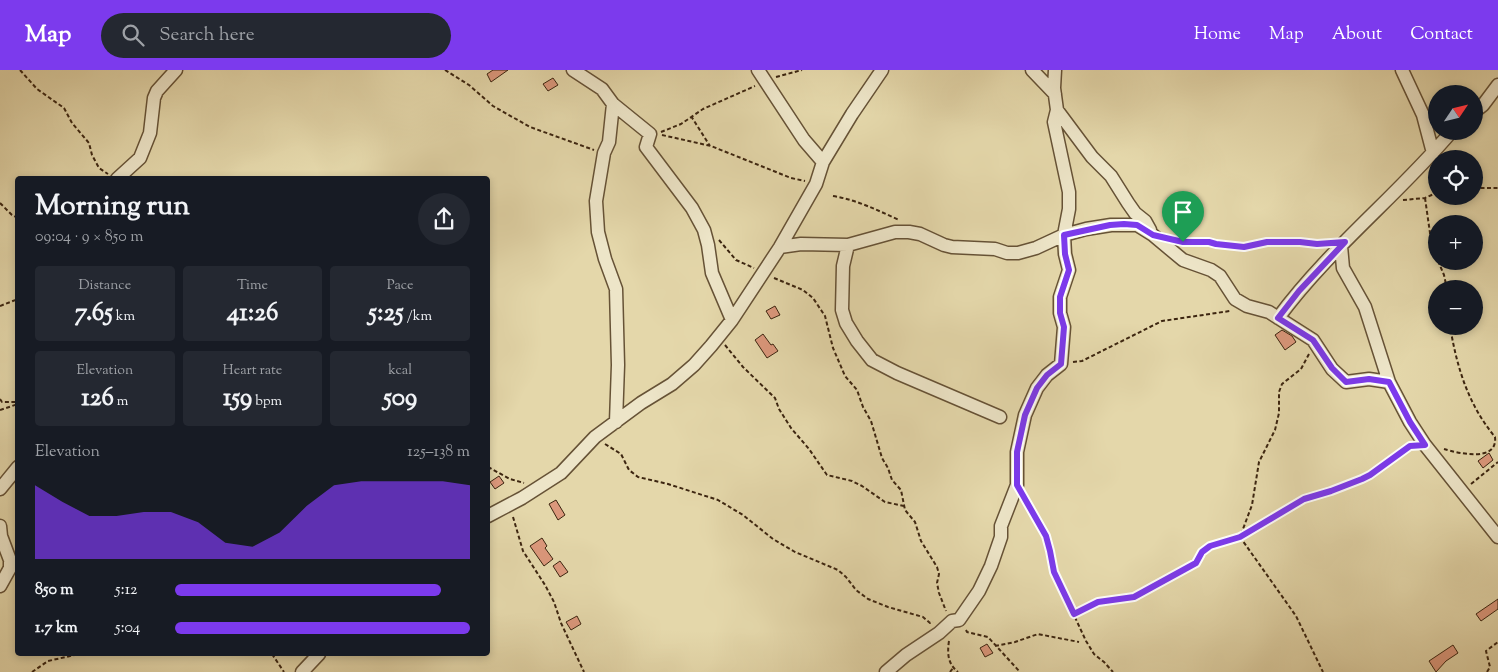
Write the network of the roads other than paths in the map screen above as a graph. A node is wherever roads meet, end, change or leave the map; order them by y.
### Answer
1 (176, 70) edge
2 (574, 70) edge
3 (758, 70) edge
4 (882, 70) edge
5 (1032, 70) edge
6 (1056, 70) edge
7 (1402, 70) edge
8 (1498, 85) edge
9 (1054, 94) junction
10 (613, 104) junction
11 (1483, 105) edge
12 (1057, 110) junction
13 (1444, 140) edge
14 (1432, 150) edge
15 (1436, 150) edge
16 (1428, 158) edge
17 (823, 162) junction
18 (119, 176) edge
19 (1064, 235) junction
20 (1153, 235) junction
21 (1343, 244) junction
22 (848, 245) junction
23 (780, 247) junction
24 (1278, 318) junction
25 (732, 320) junction
26 (1389, 382) junction
27 (1000, 417) dead end
28 (616, 422) junction
29 (15, 471) edge
30 (0, 489) edge
31 (490, 515) edge
32 (0, 526) edge
33 (1498, 538) edge
34 (0, 586) edge
35 (317, 656) edge
36 (302, 672) edge
37 (886, 672) edge

1 - 18 street
2 - 10 street
3 - 17 street
4 - 17 street
5 - 9 street
6 - 9 street
7 - 14 street
8 - 11 street
9 - 12 street
10 - 25 street
10 - 28 street
12 - 19 street
12 - 20 street
13 - 15 street
16 - 21 street
17 - 23 street
19 - 20 street
19 - 22 street
19 - 37 street
20 - 24 street
21 - 24 street
21 - 26 street
22 - 23 street
22 - 27 street
23 - 25 street
24 - 26 street
25 - 28 street
26 - 33 street
28 - 31 street
29 - 30 street
32 - 34 street
35 - 36 street

